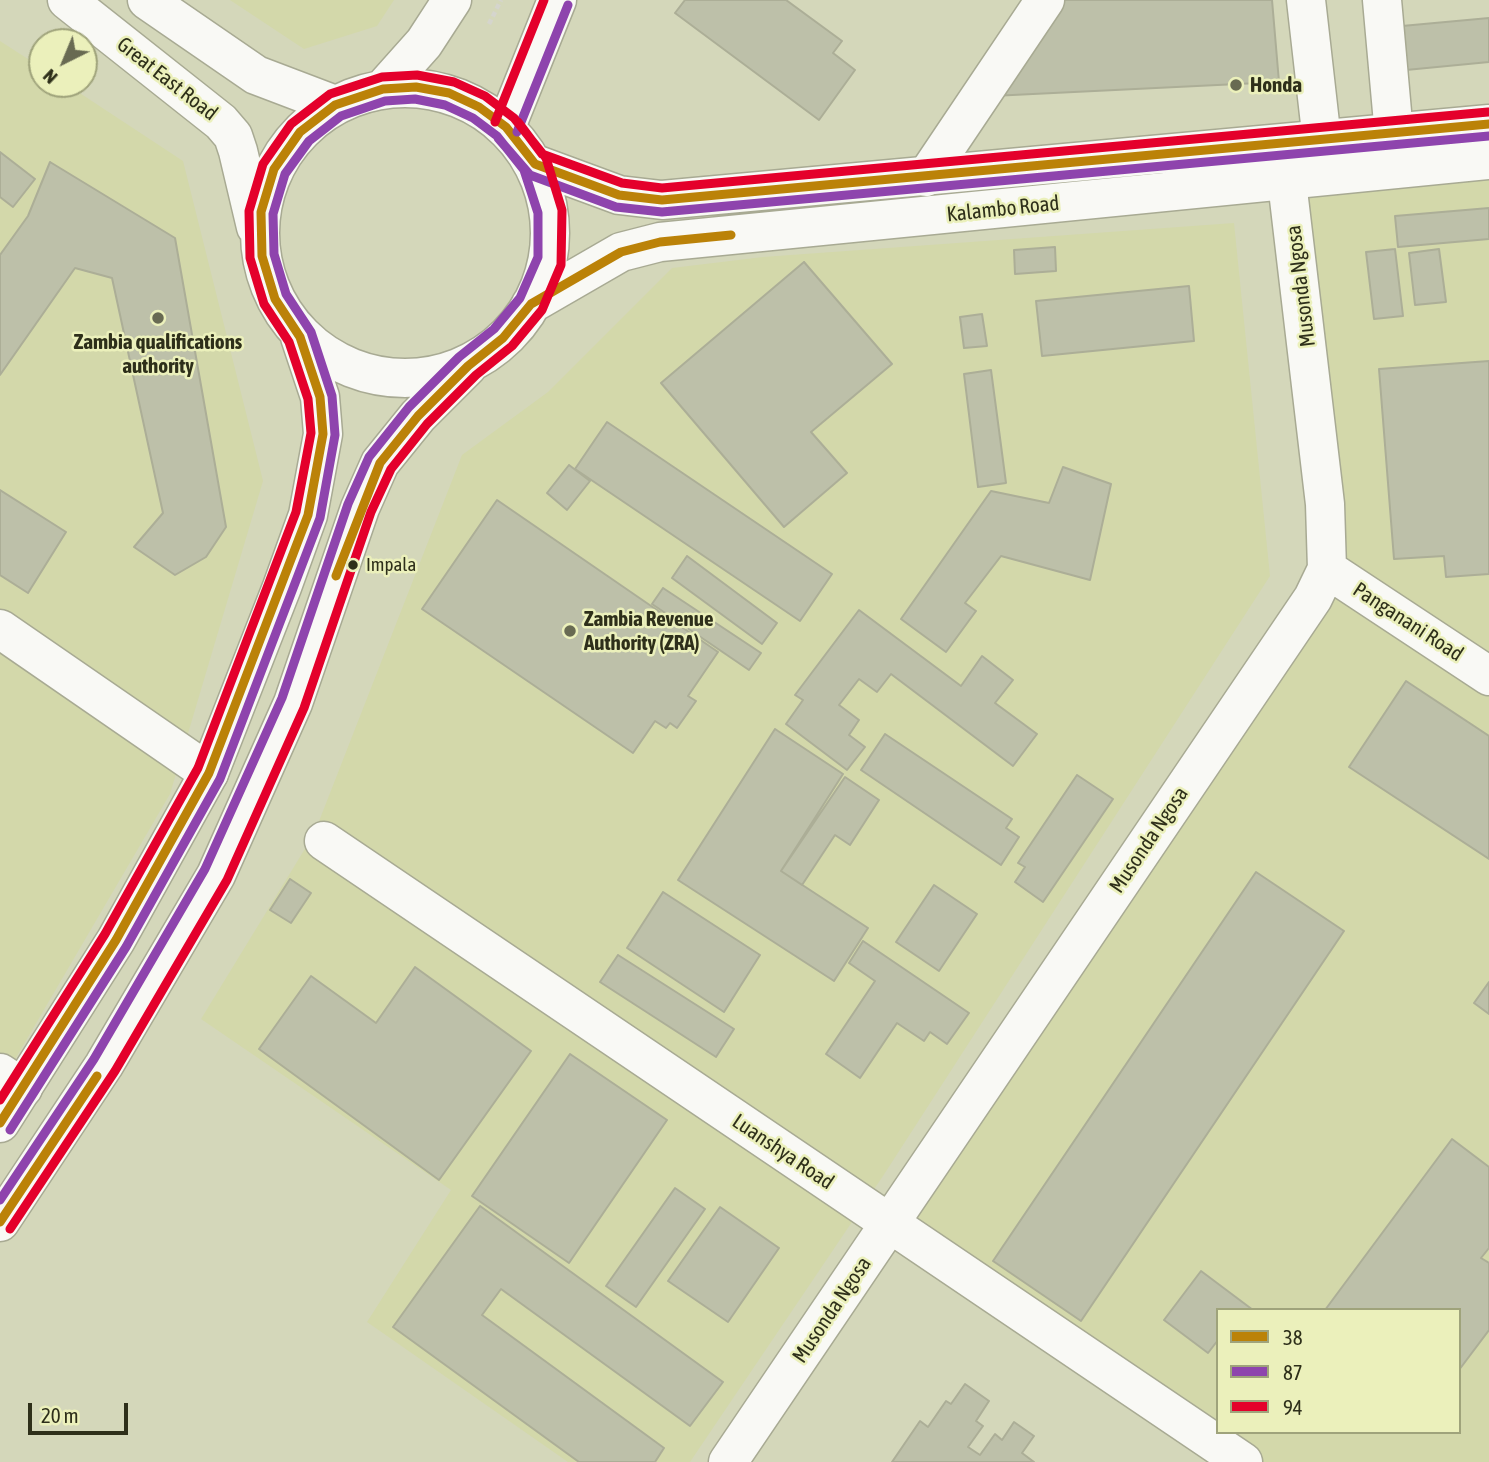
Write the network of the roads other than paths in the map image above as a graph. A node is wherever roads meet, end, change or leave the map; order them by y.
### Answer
1 (67, 0) edge
2 (147, 0) edge
3 (452, 0) edge
4 (557, 0) edge
5 (1045, 0) edge
6 (1306, 0) edge
7 (1382, 0) edge
8 (383, 89) junction
9 (335, 105) junction
10 (1489, 124) edge
11 (506, 127) junction
12 (1394, 134) junction
13 (1322, 141) junction
14 (1489, 160) edge
15 (1285, 162) junction
16 (535, 164) junction
17 (926, 177) junction
18 (262, 256) junction
19 (531, 304) junction
20 (300, 337) junction
21 (468, 366) junction
22 (1326, 569) junction
23 (0, 629) edge
24 (1489, 676) edge
25 (209, 773) junction
26 (324, 841) dead end
27 (12, 1081) edge
28 (0, 1123) edge
29 (0, 1222) edge
30 (890, 1225) junction
31 (728, 1462) edge
32 (1243, 1462) edge

1 - 18 main road, Great East Road
2 - 9 main road
3 - 8 main road
4 - 11 main road
5 - 17 main road
6 - 13 main road
7 - 12 main road
8 - 9 main road
8 - 11 main road
9 - 18 main road
10 - 12 main road, Kalambo Road
11 - 16 main road
12 - 13 main road, Kalambo Road
13 - 15 main road, Kalambo Road
14 - 15 main road, Kalambo Road
15 - 17 main road, Kalambo Road
15 - 19 main road, Kalambo Road
15 - 22 main road, Musonda Ngosa
16 - 17 main road, Kalambo Road
16 - 19 main road
18 - 20 main road
19 - 21 main road
20 - 21 main road
20 - 25 main road
21 - 29 main road
22 - 24 main road, Panganani Road
22 - 30 main road, Musonda Ngosa
23 - 25 main road
25 - 27 main road
26 - 30 main road, Luanshya Road
27 - 28 main road
30 - 31 main road, Musonda Ngosa
30 - 32 main road, Luanshya Road

